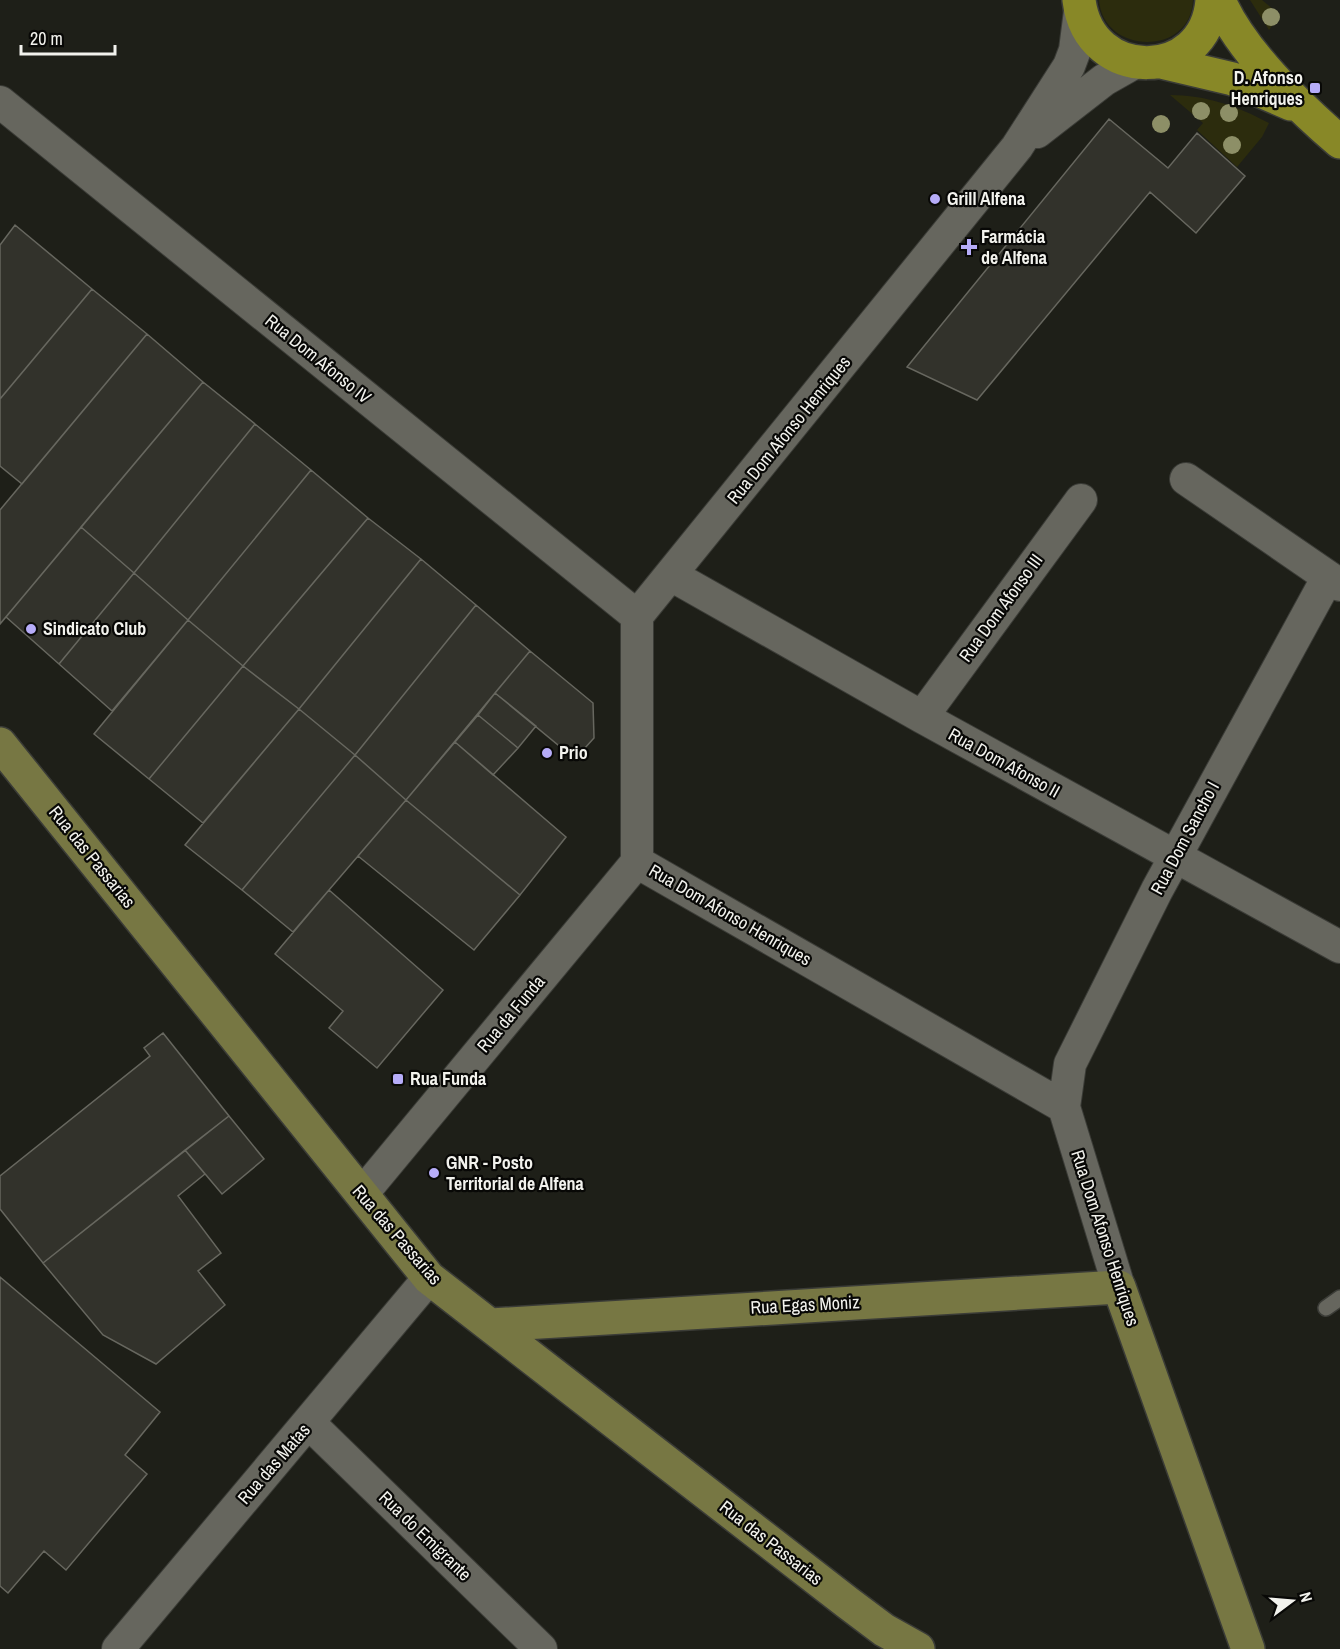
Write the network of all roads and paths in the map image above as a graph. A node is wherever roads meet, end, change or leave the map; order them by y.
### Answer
1 (1212, 0) edge
2 (1219, 0) edge
3 (1080, 6) edge
4 (1148, 62) junction
5 (0, 102) edge
6 (1301, 108) junction
7 (1340, 142) edge
8 (1017, 147) junction
9 (1186, 479) dead end
10 (1081, 500) dead end
11 (671, 574) junction
12 (1334, 581) edge
13 (637, 616) junction
14 (922, 717) junction
15 (0, 744) edge
16 (1174, 856) junction
17 (637, 862) junction
18 (1340, 946) edge
19 (1064, 1107) junction
20 (362, 1194) junction
21 (429, 1278) junction
22 (1119, 1287) junction
23 (1340, 1298) edge
24 (1326, 1308) dead end
25 (491, 1325) junction
26 (309, 1423) junction
27 (121, 1648) edge
28 (541, 1649) edge
29 (918, 1649) edge
30 (1248, 1649) edge

1 - 4 main road
2 - 6 main road
3 - 4 main road
3 - 8 street, Rua Dom Afonso Henriques
4 - 6 main road
4 - 8 street, Rua Dom Afonso Henriques
5 - 13 street, Rua Dom Afonso IV
6 - 7 main road
8 - 11 street, Rua Dom Afonso Henriques
9 - 12 street, Rua Dom Sancho I
10 - 14 street, Rua Dom Afonso III
11 - 13 street, Rua Dom Afonso Henriques
11 - 14 street, Rua Dom Afonso II
12 - 16 street, Rua Dom Sancho I
13 - 17 street, Rua Dom Afonso Henriques
14 - 16 street, Rua Dom Afonso II
15 - 20 street, Rua das Passarias
16 - 18 street, Rua Dom Afonso II
16 - 19 street, Rua Dom Sancho I
17 - 19 street, Rua Dom Afonso Henriques
17 - 20 street, Rua da Funda
19 - 22 street, Rua Dom Afonso Henriques
20 - 21 street, Rua das Passarias
21 - 25 street, Rua das Passarias
21 - 26 street, Rua das Matas
22 - 25 street, Rua Egas Moniz
22 - 30 street, Rua Dom Afonso Henriques
23 - 24 lane
25 - 29 street, Rua das Passarias
26 - 27 street, Rua das Matas
26 - 28 street, Rua do Emigrante

